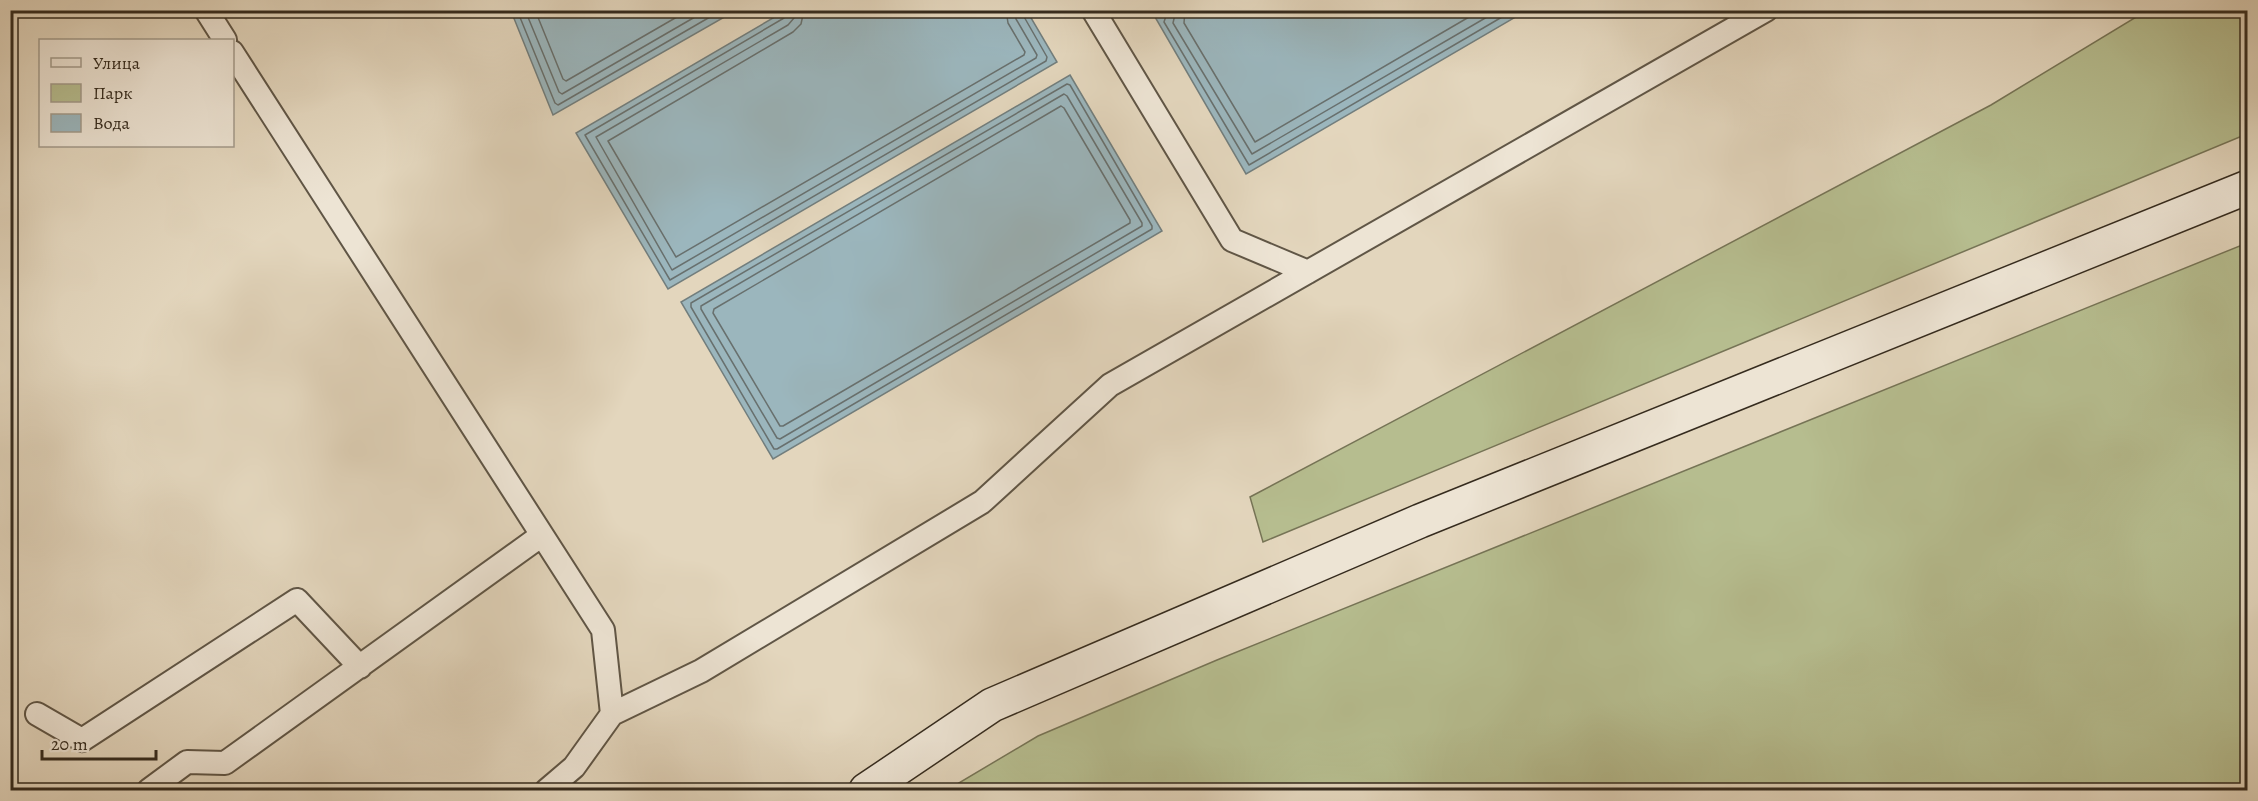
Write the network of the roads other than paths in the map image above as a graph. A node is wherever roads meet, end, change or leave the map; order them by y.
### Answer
1 (206, 10) edge
2 (1094, 10) edge
3 (1757, 13) edge
4 (224, 39) edge
5 (234, 55) edge
6 (2247, 187) edge
7 (1308, 272) junction
8 (542, 535) junction
9 (360, 667) junction
10 (37, 714) dead end
11 (612, 714) junction
12 (148, 790) edge
13 (547, 790) edge
14 (866, 790) edge

1 - 4 lane
2 - 7 lane
3 - 7 lane
5 - 8 lane
6 - 14 main road
7 - 11 lane
8 - 9 lane
8 - 11 lane
9 - 10 lane
9 - 12 lane
11 - 13 lane

